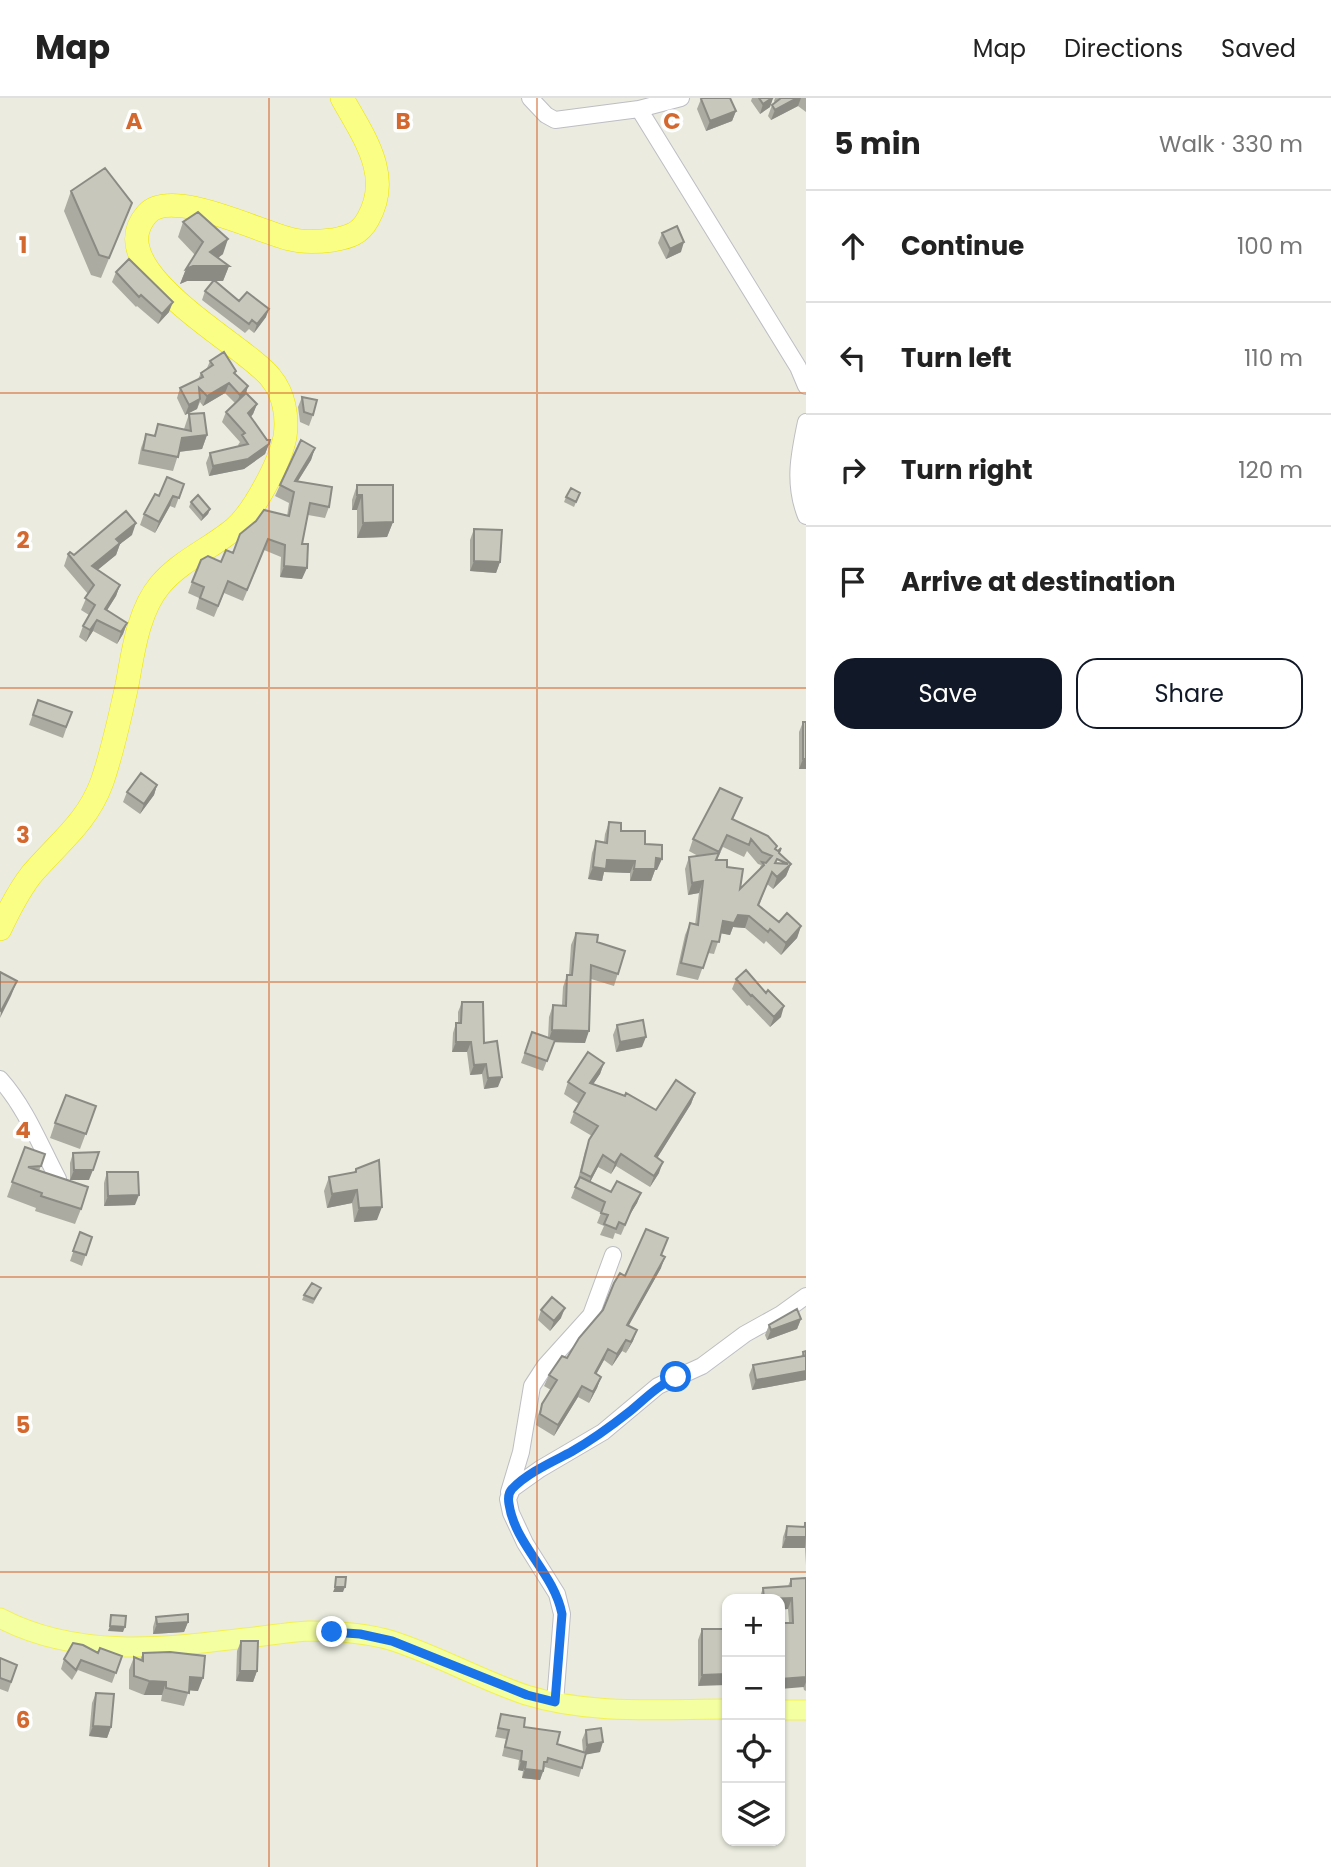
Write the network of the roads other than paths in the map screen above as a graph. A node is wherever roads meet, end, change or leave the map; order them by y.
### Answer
1 (342, 98) edge
2 (530, 98) edge
3 (681, 98) edge
4 (639, 109) junction
5 (806, 386) edge
6 (806, 422) edge
7 (806, 516) edge
8 (0, 929) edge
9 (0, 1079) edge
10 (58, 1179) edge
11 (613, 1255) dead end
12 (806, 1296) edge
13 (509, 1495) junction
14 (0, 1618) edge
15 (555, 1702) junction
16 (722, 1709) edge
17 (785, 1710) edge
18 (806, 1710) edge

1 - 8 highway
2 - 4 street
3 - 4 street
4 - 5 street
6 - 7 street
9 - 10 street
11 - 13 street
12 - 13 street
13 - 15 street
14 - 15 main road
15 - 16 main road
17 - 18 main road

